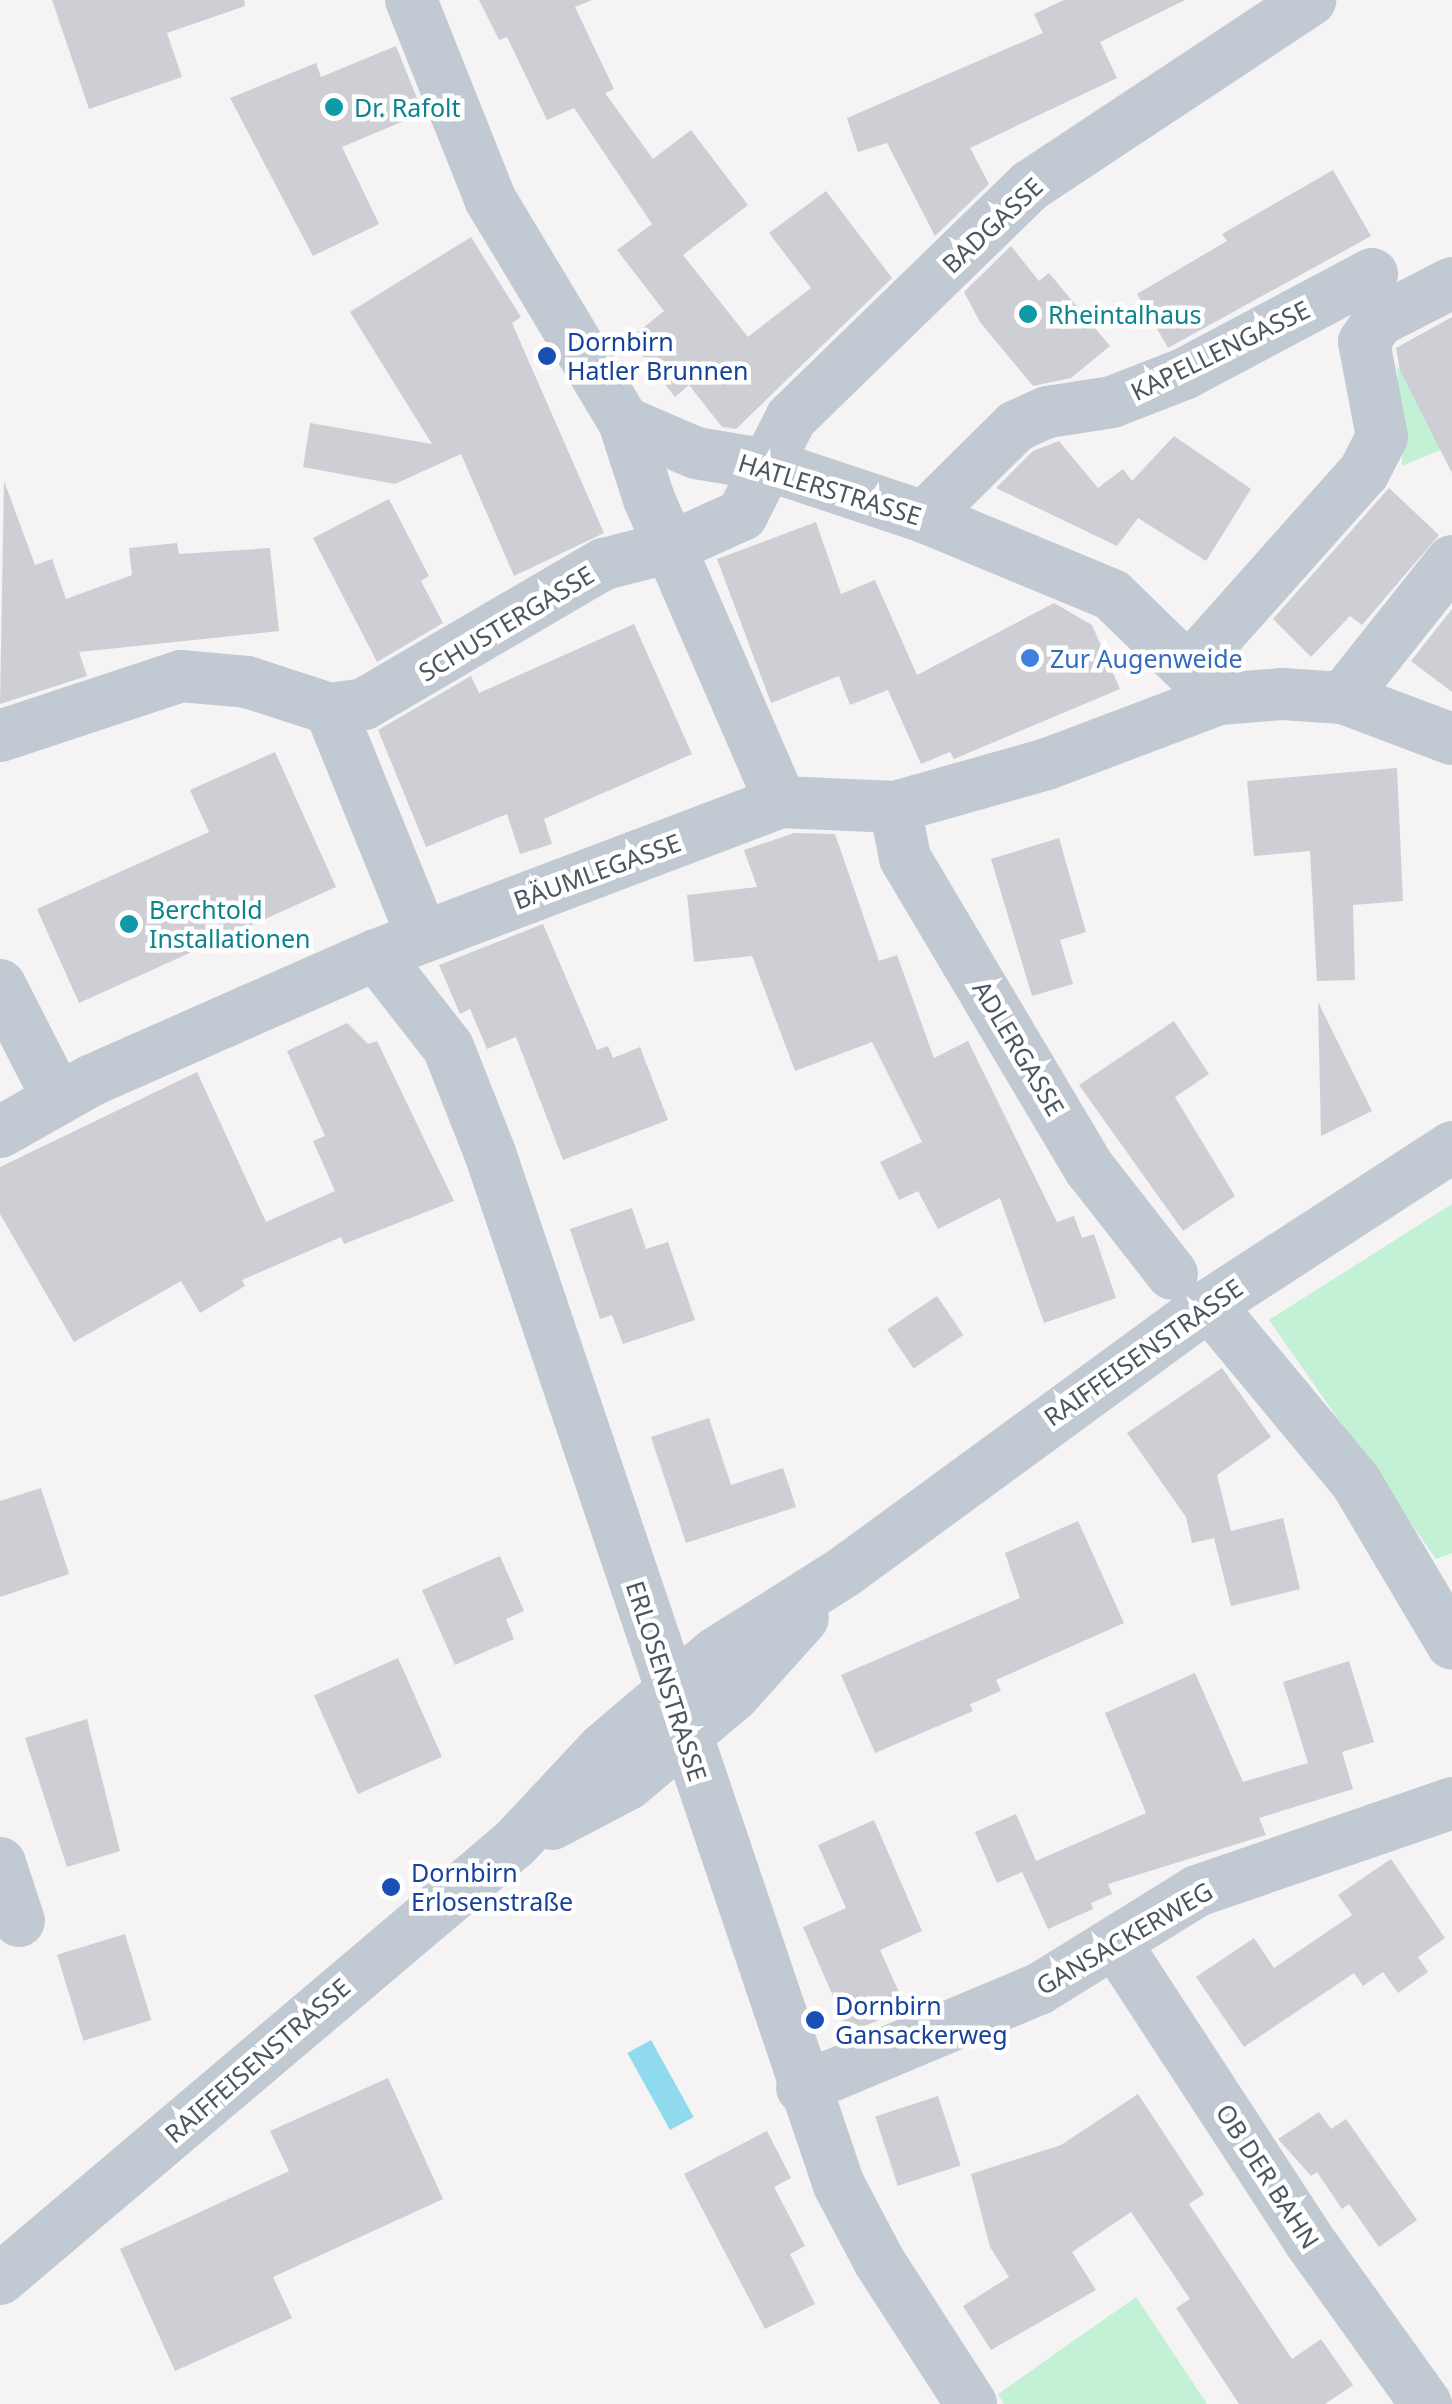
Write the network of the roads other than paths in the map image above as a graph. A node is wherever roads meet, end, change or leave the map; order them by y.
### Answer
1 (411, 0) edge
2 (1296, 4) edge
3 (1372, 274) dead end
4 (1452, 283) edge
5 (624, 422) junction
6 (768, 465) junction
7 (924, 517) junction
8 (672, 547) junction
9 (1452, 561) edge
10 (1205, 683) junction
11 (1343, 698) junction
12 (330, 709) junction
13 (0, 736) edge
14 (1452, 739) edge
15 (782, 802) junction
16 (895, 807) junction
17 (399, 945) junction
18 (0, 985) edge
19 (58, 1099) junction
20 (0, 1132) edge
21 (1452, 1148) edge
22 (1190, 1289) junction
23 (1452, 1644) edge
24 (679, 1713) junction
25 (1452, 1803) edge
26 (0, 1864) edge
27 (19, 1921) dead end
28 (1116, 1944) junction
29 (802, 2088) junction
30 (0, 2279) edge
31 (971, 2404) edge
32 (1426, 2404) edge

1 - 5 street
2 - 6 street, BADGASSE
3 - 7 street, KAPELLENGASSE
4 - 10 street
5 - 6 street, HATLERSTRASSE
5 - 8 street
6 - 7 street, HATLERSTRASSE
6 - 8 street, SCHUSTERGASSE
7 - 10 street, HATLERSTRASSE
8 - 12 street, SCHUSTERGASSE
8 - 15 street
9 - 11 street
10 - 11 street
10 - 16 street, BÄUMLEGASSE
11 - 14 street
12 - 13 street
12 - 17 street
15 - 16 street, BÄUMLEGASSE
15 - 17 street, BÄUMLEGASSE
16 - 22 street, ADLERGASSE
17 - 19 street, BÄUMLEGASSE
17 - 24 street, ERLOSENSTRASSE
18 - 19 street
19 - 20 street, BÄUMLEGASSE
21 - 22 street, RAIFFEISENSTRASSE
22 - 23 street, ADLERGASSE
22 - 24 street, RAIFFEISENSTRASSE
24 - 29 street, ERLOSENSTRASSE
24 - 30 street, RAIFFEISENSTRASSE
25 - 28 street, GANSACKERWEG
26 - 27 street
28 - 29 street, GANSACKERWEG
28 - 32 street, OB DER BAHN
29 - 31 street, ERLOSENSTRASSE

